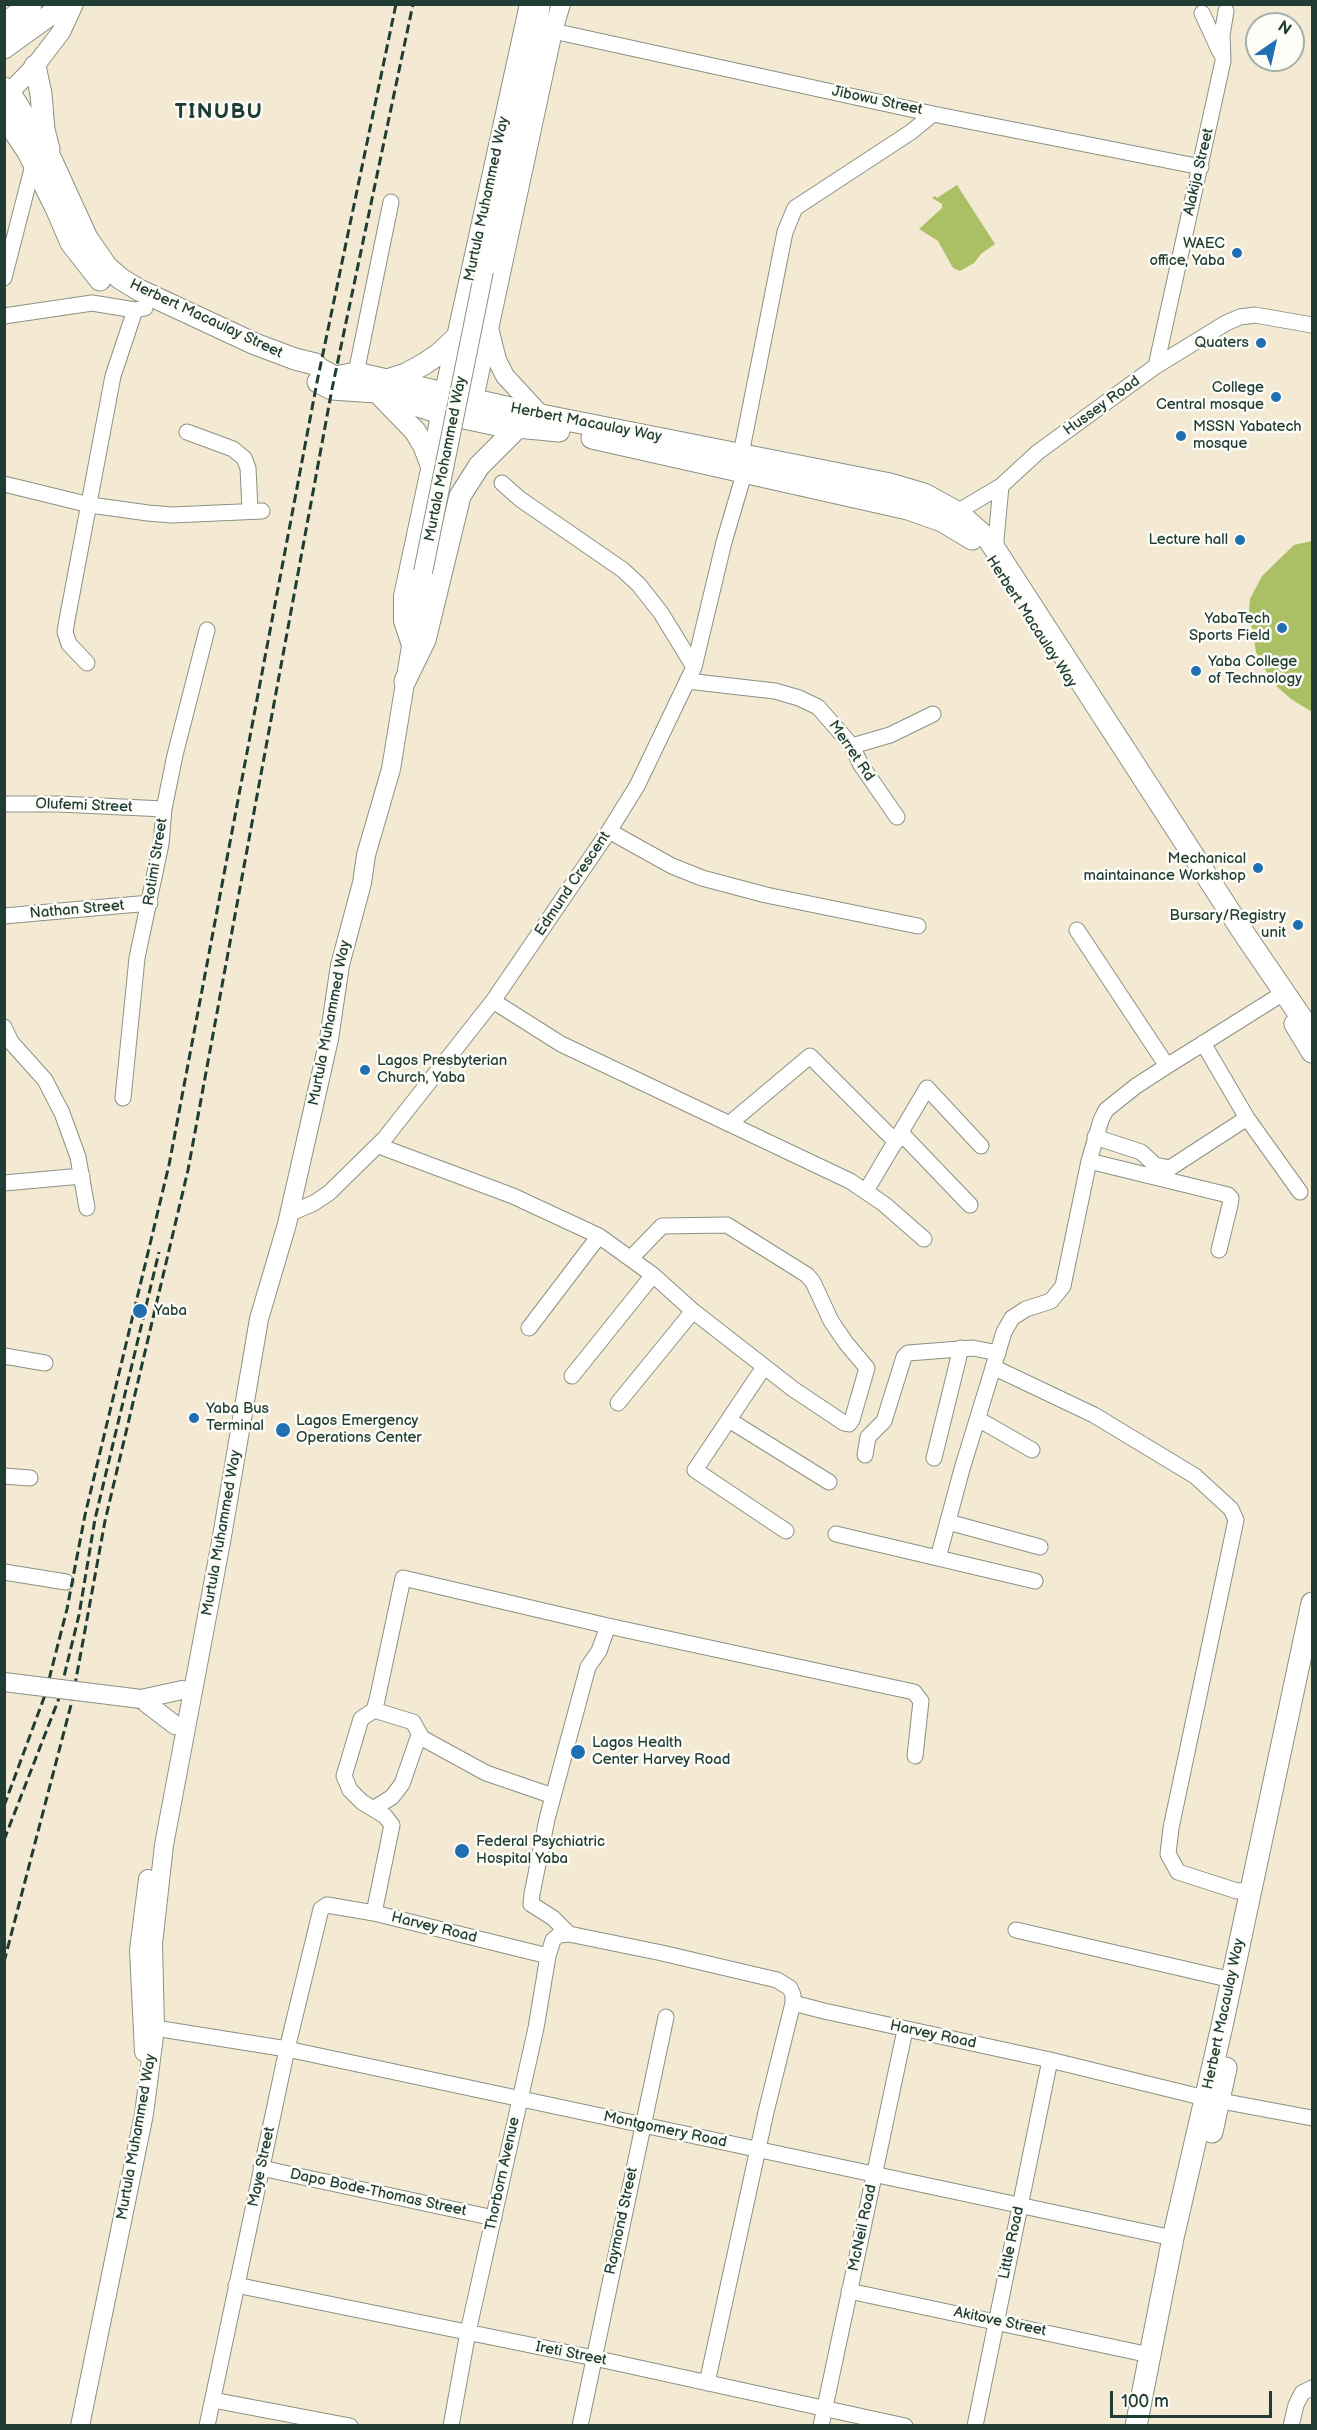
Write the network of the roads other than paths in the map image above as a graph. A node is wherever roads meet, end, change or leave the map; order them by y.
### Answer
1 (31, 4) edge
2 (66, 4) edge
3 (74, 4) edge
4 (529, 4) edge
5 (541, 4) edge
6 (561, 4) edge
7 (1228, 8) edge
8 (1200, 9) edge
9 (4, 24) edge
10 (553, 32) junction
11 (4, 48) edge
12 (1223, 61) junction
13 (34, 66) junction
14 (6, 93) edge
15 (516, 101) junction
16 (933, 114) junction
17 (4, 116) edge
18 (4, 141) edge
19 (37, 159) junction
20 (1201, 167) junction
21 (391, 202) dead end
22 (484, 271) joint
23 (4, 278) edge
24 (140, 309) junction
25 (4, 316) edge
26 (489, 319) junction
27 (1312, 325) edge
28 (457, 337) junction
29 (1156, 366) junction
30 (356, 373) junction
31 (382, 386) junction
32 (442, 403) junction
33 (471, 409) junction
34 (555, 414) junction
35 (518, 427) junction
36 (187, 432) dead end
37 (742, 464) junction
38 (431, 465) junction
39 (502, 483) dead end
40 (4, 484) edge
41 (1000, 486) junction
42 (90, 505) junction
43 (957, 512) junction
44 (995, 551) junction
45 (207, 630) dead end
46 (412, 648) junction
47 (87, 663) dead end
48 (694, 667) junction
49 (405, 681) junction
50 (687, 681) junction
51 (933, 714) dead end
52 (852, 747) junction
53 (4, 804) edge
54 (164, 809) junction
55 (897, 817) dead end
56 (609, 831) junction
57 (150, 903) junction
58 (4, 916) edge
59 (918, 926) dead end
60 (1077, 930) dead end
61 (1277, 997) junction
62 (493, 1001) junction
63 (1312, 1033) edge
64 (7, 1037) edge
65 (1203, 1042) junction
66 (1312, 1052) edge
67 (1167, 1066) junction
68 (123, 1098) dead end
69 (1247, 1118) junction
70 (729, 1124) junction
71 (1095, 1137) junction
72 (899, 1138) junction
73 (379, 1146) junction
74 (981, 1146) dead end
75 (1089, 1161) junction
76 (82, 1176) junction
77 (4, 1183) edge
78 (866, 1191) junction
79 (1300, 1192) dead end
80 (970, 1205) dead end
81 (87, 1208) dead end
82 (286, 1224) junction
83 (599, 1236) junction
84 (924, 1239) dead end
85 (1218, 1250) dead end
86 (631, 1258) junction
87 (653, 1275) junction
88 (693, 1311) junction
89 (259, 1319) junction
90 (529, 1328) dead end
91 (961, 1348) junction
92 (998, 1353) junction
93 (4, 1356) edge
94 (45, 1364) dead end
95 (764, 1367) junction
96 (993, 1367) junction
97 (572, 1376) dead end
98 (618, 1403) dead end
99 (978, 1419) junction
100 (729, 1420) junction
101 (1032, 1450) dead end
102 (865, 1455) dead end
103 (934, 1458) dead end
104 (4, 1476) edge
105 (30, 1478) dead end
106 (829, 1482) dead end
107 (948, 1522) junction
108 (786, 1531) dead end
109 (836, 1534) dead end
110 (1040, 1547) dead end
111 (938, 1558) junction
112 (4, 1572) edge
113 (1035, 1581) dead end
114 (66, 1582) dead end
115 (1312, 1603) edge
116 (608, 1626) junction
117 (1312, 1653) edge
118 (4, 1682) edge
119 (182, 1690) junction
120 (141, 1699) junction
121 (374, 1710) junction
122 (175, 1725) junction
123 (419, 1735) junction
124 (915, 1755) dead end
125 (553, 1796) junction
126 (373, 1809) junction
127 (1252, 1890) junction
128 (321, 1909) joint
129 (374, 1913) junction
130 (1016, 1930) dead end
131 (569, 1934) junction
132 (548, 1956) junction
133 (1232, 1980) junction
134 (793, 2003) junction
135 (666, 2017) dead end
136 (155, 2028) junction
137 (906, 2030) junction
138 (287, 2049) junction
139 (1050, 2060) junction
140 (519, 2098) junction
141 (1213, 2099) junction
142 (144, 2114) junction
143 (1312, 2118) edge
144 (642, 2126) junction
145 (757, 2150) junction
146 (261, 2168) junction
147 (875, 2174) junction
148 (1020, 2204) junction
149 (494, 2217) junction
150 (1173, 2238) junction
151 (236, 2285) junction
152 (849, 2291) junction
153 (996, 2321) junction
154 (468, 2332) junction
155 (1150, 2355) junction
156 (594, 2358) junction
157 (707, 2383) junction
158 (1312, 2388) edge
159 (213, 2400) junction
160 (825, 2408) junction
161 (80, 2426) edge
162 (207, 2426) edge
163 (350, 2426) edge
164 (451, 2426) edge
165 (580, 2426) edge
166 (821, 2426) edge
167 (905, 2426) edge
168 (975, 2426) edge
169 (1136, 2426) edge
170 (1149, 2426) edge
171 (1291, 2426) edge

1 - 9 highway
2 - 11 highway
3 - 13 main road
4 - 15 main road, Murtula Muhammed Way
5 - 15 main road, Murtula Muhammed Way
6 - 10 main road, Murtula Muhammed Way
7 - 8 street
7 - 12 street, Alakija Street
8 - 12 street
10 - 16 street, Jibowu Street
10 - 26 main road, Murtula Muhammed Way
12 - 20 street, Alakija Street
13 - 14 main road
13 - 19 highway
14 - 19 highway, Herbert Macaulay Street
15 - 22 main road, Murtula Muhammed Way
15 - 28 main road, Murtula Muhammed Way
16 - 20 street, Jibowu Street
16 - 37 street, Edmund Crescent
17 - 19 highway, Herbert Macaulay Street
18 - 19 highway
19 - 23 street
19 - 24 highway, Herbert Macaulay Street
19 - 30 highway, Herbert Macaulay Street
20 - 29 street, Alakija Street
21 - 30 street
22 - 46 main road, Murtala Mohammed Way, bridge
24 - 25 street
24 - 31 highway, Herbert Macaulay Street
24 - 42 street
26 - 33 main road, Murtula Muhammed Way
26 - 34 main road
27 - 29 street, Hussey Road
28 - 31 highway
28 - 32 main road, Murtula Muhammed Way
29 - 41 street, Hussey Road
30 - 31 highway, Herbert Macaulay Street
31 - 32 highway, Herbert Macaulay Street
31 - 38 highway
32 - 33 highway, Herbert Macaulay Street
32 - 38 main road, Murtula Muhammed Way
33 - 34 highway, Herbert Macaulay Way
33 - 35 highway, Herbert Macaulay Way
34 - 37 highway, Herbert Macaulay Way
35 - 37 highway, Herbert Macaulay Way
35 - 49 highway
36 - 42 street
37 - 43 highway, Herbert Macaulay Way
37 - 48 street, Edmund Crescent
37 - 61 highway, Herbert Macaulay Way
38 - 46 main road, Murtula Muhammed Way
39 - 48 street
40 - 42 street
41 - 43 street, Hussey Road
41 - 44 street
42 - 47 street
43 - 44 highway, Herbert Macaulay Way
44 - 63 highway, Herbert Macaulay Way
45 - 54 street, Rotimi Street
46 - 49 main road, Murtula Muhammed Way
48 - 50 street, Edmund Crescent
49 - 82 main road, Murtula Muhammed Way
50 - 52 street, Merret Rd
50 - 56 street, Edmund Crescent
51 - 52 street
52 - 55 street, Merret Rd
53 - 54 street, Olufemi Street
54 - 57 street, Rotimi Street
56 - 59 street
56 - 62 street, Edmund Crescent
57 - 58 street, Nathan Street
57 - 68 street, Rotimi Street
60 - 67 street
61 - 65 street
61 - 66 highway, Herbert Macaulay Way
62 - 70 street
62 - 73 street, Edmund Crescent
64 - 76 street
65 - 67 street
65 - 69 street
67 - 71 street
69 - 71 street
69 - 79 street
70 - 72 street
70 - 78 street
71 - 75 street
72 - 74 street
72 - 78 street
72 - 80 street
73 - 82 street, Edmund Crescent
73 - 83 street
75 - 85 street
75 - 92 street
76 - 77 street
76 - 81 street
78 - 84 street
82 - 89 main road, Murtula Muhammed Way
83 - 86 street
83 - 90 street
86 - 87 street
86 - 95 street
87 - 88 street
87 - 97 street
88 - 95 street
88 - 98 street
89 - 119 main road
89 - 136 main road, Murtula Muhammed Way
91 - 92 street
91 - 102 street
91 - 103 street
92 - 96 street
93 - 94 street
95 - 100 street
96 - 99 street
96 - 127 street
99 - 101 street
99 - 107 street
100 - 106 street
100 - 108 street
104 - 105 street
107 - 110 street
107 - 111 street
109 - 111 street
111 - 113 street
112 - 114 street
115 - 127 highway, Herbert Macaulay Way
116 - 121 street
116 - 124 street
116 - 125 street
117 - 141 highway, Herbert Macaulay Way
118 - 120 main road, bridge
119 - 120 main road
119 - 122 main road
120 - 122 main road
121 - 123 street
121 - 126 street
122 - 142 main road
123 - 125 street
123 - 126 street
125 - 131 street
126 - 129 street
127 - 133 highway, Herbert Macaulay Way
128 - 129 street, Harvey Road
128 - 138 street, Maye Street
129 - 132 street, Harvey Road
130 - 133 street
131 - 132 street, Thorborn Avenue
131 - 134 street
132 - 140 street, Thorborn Avenue
133 - 141 highway, Herbert Macaulay Way
134 - 137 street, Harvey Road
134 - 145 street
135 - 144 street, Raymond Street
136 - 138 street, Montgomery Road
136 - 142 main road, Murtula Muhammed Way
137 - 139 street, Harvey Road
137 - 147 street, McNeil Road
138 - 140 street, Montgomery Road
138 - 146 street, Maye Street
139 - 141 street, Harvey Road
139 - 148 street, Little Road
140 - 144 street, Montgomery Road
140 - 149 street, Thorborn Avenue
141 - 143 street, Harvey Road
141 - 150 highway, Herbert Macaulay Way
141 - 170 highway, Herbert Macaulay Way
142 - 161 main road, Murtula Muhammed Way
144 - 145 street, Montgomery Road
144 - 156 street, Raymond Street
145 - 147 street, Montgomery Road
145 - 157 street
146 - 149 street, Dapo Bode-Thomas Street
146 - 151 street, Maye Street
147 - 148 street, Montgomery Road
147 - 152 street, McNeil Road
148 - 150 street, Montgomery Road
148 - 153 street, Little Road
149 - 154 street, Thorborn Avenue
150 - 155 highway, Herbert Macaulay Way
151 - 154 street, Ireti Street
151 - 159 street, Maye Street
152 - 153 street, Akitove Street
152 - 160 street, McNeil Road
153 - 155 street, Akitove Street
153 - 168 street, Little Road
154 - 156 street, Ireti Street
154 - 164 street, Thorborn Avenue
155 - 169 highway, Herbert Macaulay Way
156 - 157 street, Ireti Street
156 - 165 street, Raymond Street
157 - 160 street, Ireti Street
158 - 171 street
159 - 162 street, Maye Street
159 - 163 street
160 - 166 street, McNeil Road
160 - 167 street, Ireti Street

